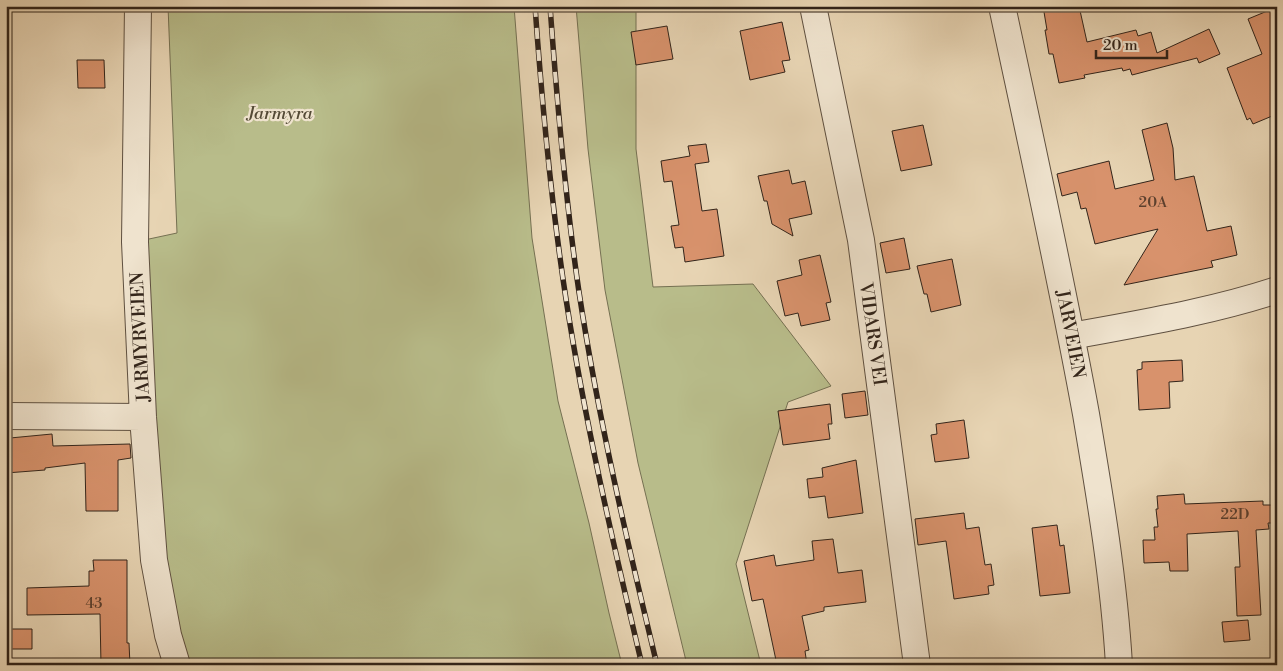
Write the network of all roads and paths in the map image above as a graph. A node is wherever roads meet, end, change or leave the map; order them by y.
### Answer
1 (138, 6) edge
2 (813, 6) edge
3 (1002, 6) edge
4 (1277, 290) edge
5 (1072, 336) junction
6 (6, 416) edge
7 (144, 418) junction
8 (177, 665) edge
9 (917, 665) edge
10 (1119, 665) edge

1 - 7 street, JARMYRVEIEN
2 - 9 street, VIDARS VEI
3 - 5 street, JARVEIEN
4 - 5 street
5 - 10 street, JARVEIEN
6 - 7 street
7 - 8 street, JARMYRVEIEN

